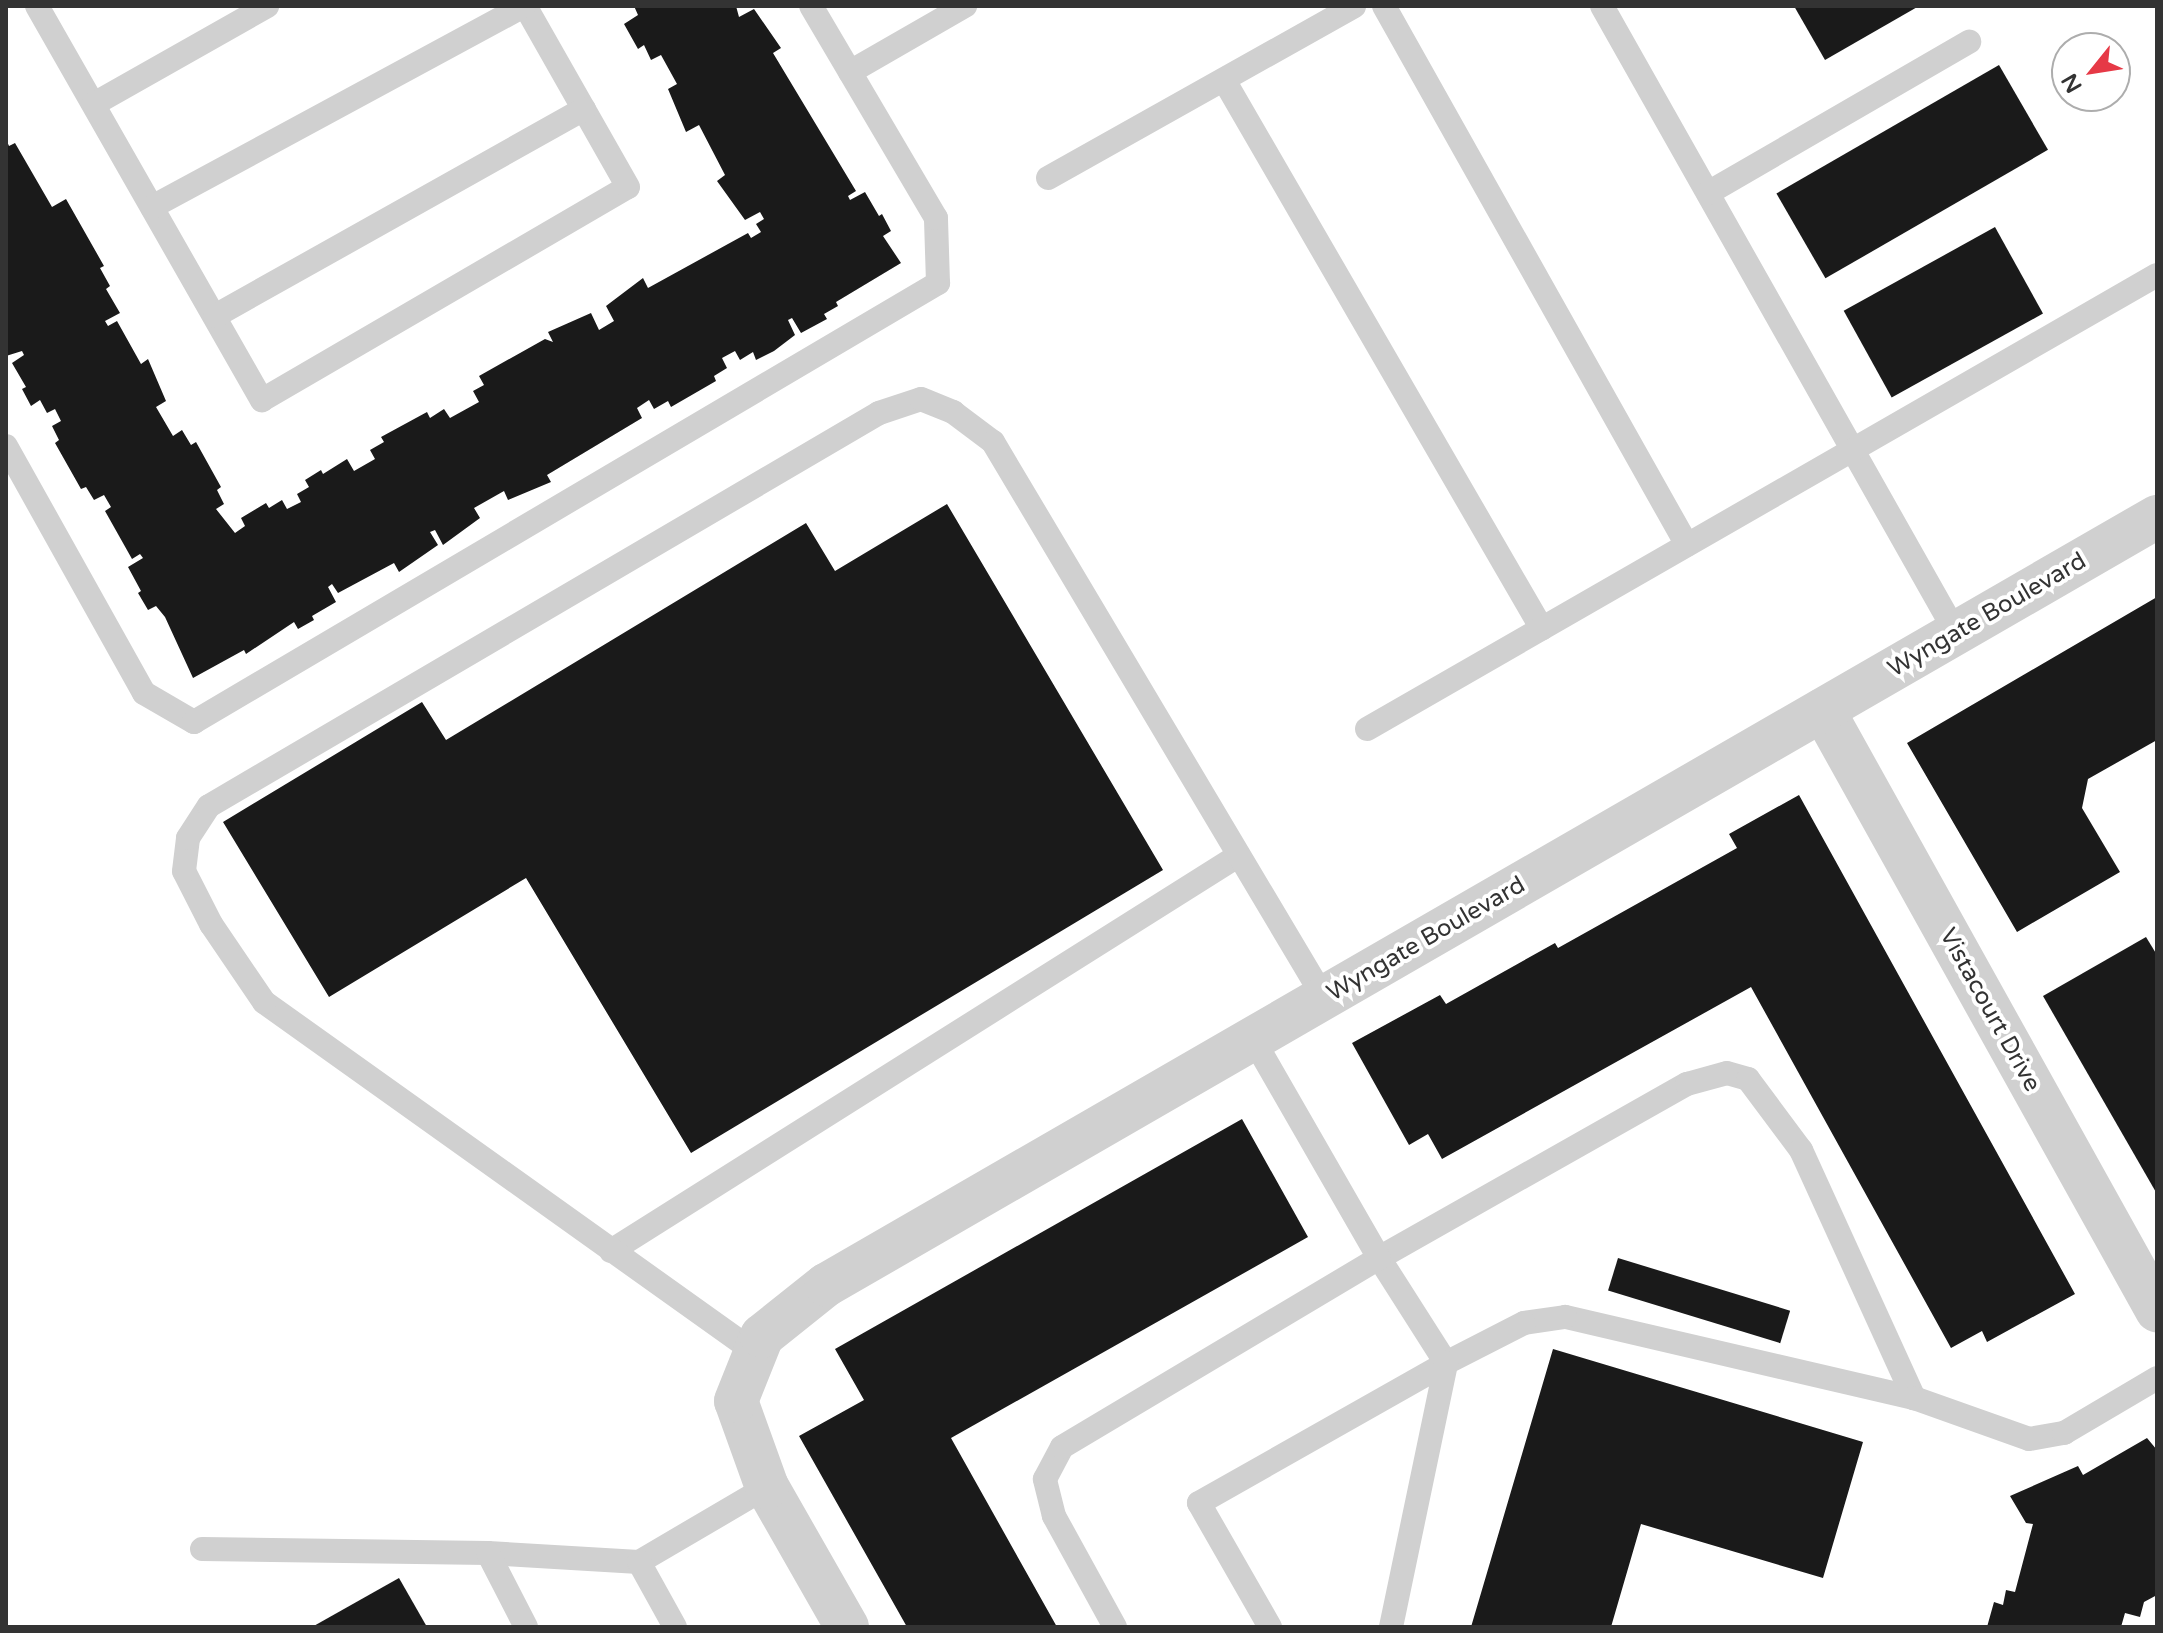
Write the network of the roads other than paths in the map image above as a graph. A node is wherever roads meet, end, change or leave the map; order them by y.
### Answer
1 (37, 6) edge
2 (267, 6) edge
3 (525, 6) edge
4 (811, 6) edge
5 (965, 6) edge
6 (1354, 6) edge
7 (1384, 6) edge
8 (1602, 6) edge
9 (1969, 42) dead end
10 (850, 72) junction
11 (1224, 80) junction
12 (94, 104) junction
13 (584, 109) junction
14 (1048, 178) dead end
15 (1708, 193) junction
16 (152, 207) junction
17 (2157, 275) edge
18 (215, 316) junction
19 (6, 446) edge
20 (1853, 450) junction
21 (2157, 517) edge
22 (1687, 545) junction
23 (1542, 629) junction
24 (1956, 633) junction
25 (1823, 710) junction
26 (1367, 729) dead end
27 (1239, 855) junction
28 (1324, 998) junction
29 (1253, 1039) junction
30 (611, 1251) junction
31 (1379, 1258) junction
32 (2157, 1310) edge
33 (756, 1353) junction
34 (1446, 1363) junction
35 (2157, 1378) edge
36 (1914, 1398) junction
37 (767, 1487) junction
38 (202, 1549) dead end
39 (488, 1553) junction
40 (639, 1562) junction
41 (526, 1627) edge
42 (675, 1627) edge
43 (847, 1627) edge
44 (1115, 1627) edge
45 (1270, 1627) edge
46 (1391, 1627) edge

1 - 12 lane
2 - 12 lane
3 - 13 lane
3 - 16 lane
4 - 10 lane
5 - 10 lane
6 - 11 lane
7 - 22 lane
8 - 15 lane
9 - 15 lane
10 - 19 lane
11 - 14 lane
11 - 23 lane
12 - 16 lane
13 - 18 lane
13 - 18 lane
15 - 20 lane
16 - 18 lane
17 - 20 lane
20 - 22 lane
20 - 24 lane
21 - 24 street, Wyngate Boulevard
22 - 23 lane
23 - 26 lane
24 - 25 street, Wyngate Boulevard
25 - 28 street, Wyngate Boulevard
25 - 32 street, Vistacourt Drive
27 - 28 lane
27 - 30 lane
27 - 30 lane
28 - 29 street, Wyngate Boulevard
29 - 31 lane
29 - 33 street, Wyngate Boulevard
30 - 33 lane
31 - 34 lane
31 - 36 lane
31 - 44 lane
33 - 37 street, Wyngate Boulevard
34 - 36 lane
34 - 45 lane
34 - 46 lane
35 - 36 lane
37 - 40 lane
37 - 43 street
38 - 39 lane
39 - 40 lane
39 - 41 lane
40 - 42 lane

